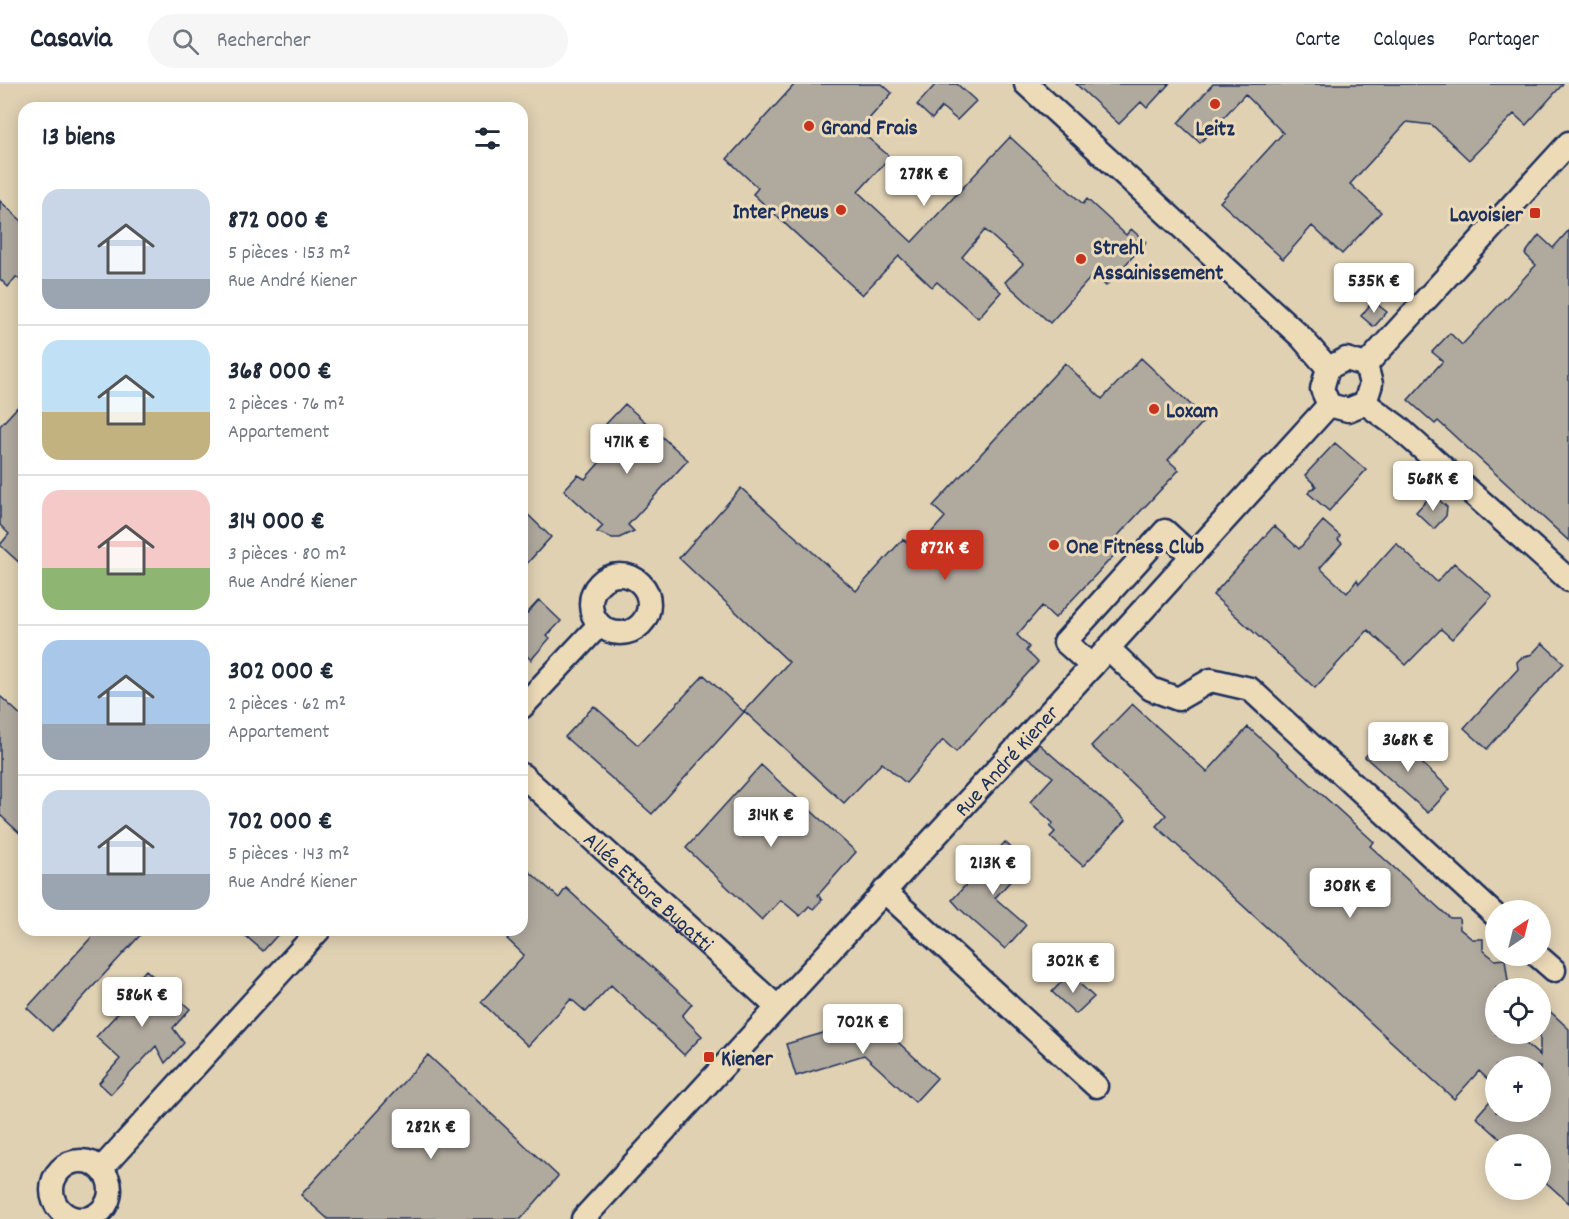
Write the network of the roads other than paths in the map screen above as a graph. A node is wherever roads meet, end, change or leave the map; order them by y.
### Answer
1 (1026, 84) edge
2 (1569, 142) edge
3 (1366, 365) junction
4 (1328, 368) junction
5 (1365, 403) junction
6 (1329, 405) junction
7 (1192, 556) junction
8 (1569, 580) edge
9 (599, 625) dead end
10 (1108, 648) junction
11 (1092, 666) junction
12 (528, 701) edge
13 (528, 781) edge
14 (884, 891) junction
15 (1485, 906) edge
16 (314, 936) edge
17 (777, 1007) junction
18 (1096, 1086) dead end
19 (102, 1168) junction
20 (106, 1214) edge
21 (583, 1219) edge

1 - 4 street
2 - 3 street
3 - 4 street
3 - 5 street
4 - 6 street
5 - 6 street
5 - 8 street
6 - 7 street, Rue André Kiener
7 - 10 street, Rue André Kiener
7 - 11 street
9 - 12 street
10 - 11 street, Rue André Kiener
10 - 15 street
11 - 14 street, Rue André Kiener
13 - 17 street, Allée Ettore Bugatti
14 - 17 street, Rue André Kiener
14 - 18 street
16 - 19 street
17 - 21 street, Rue André Kiener
19 - 20 street
19 - 20 street

